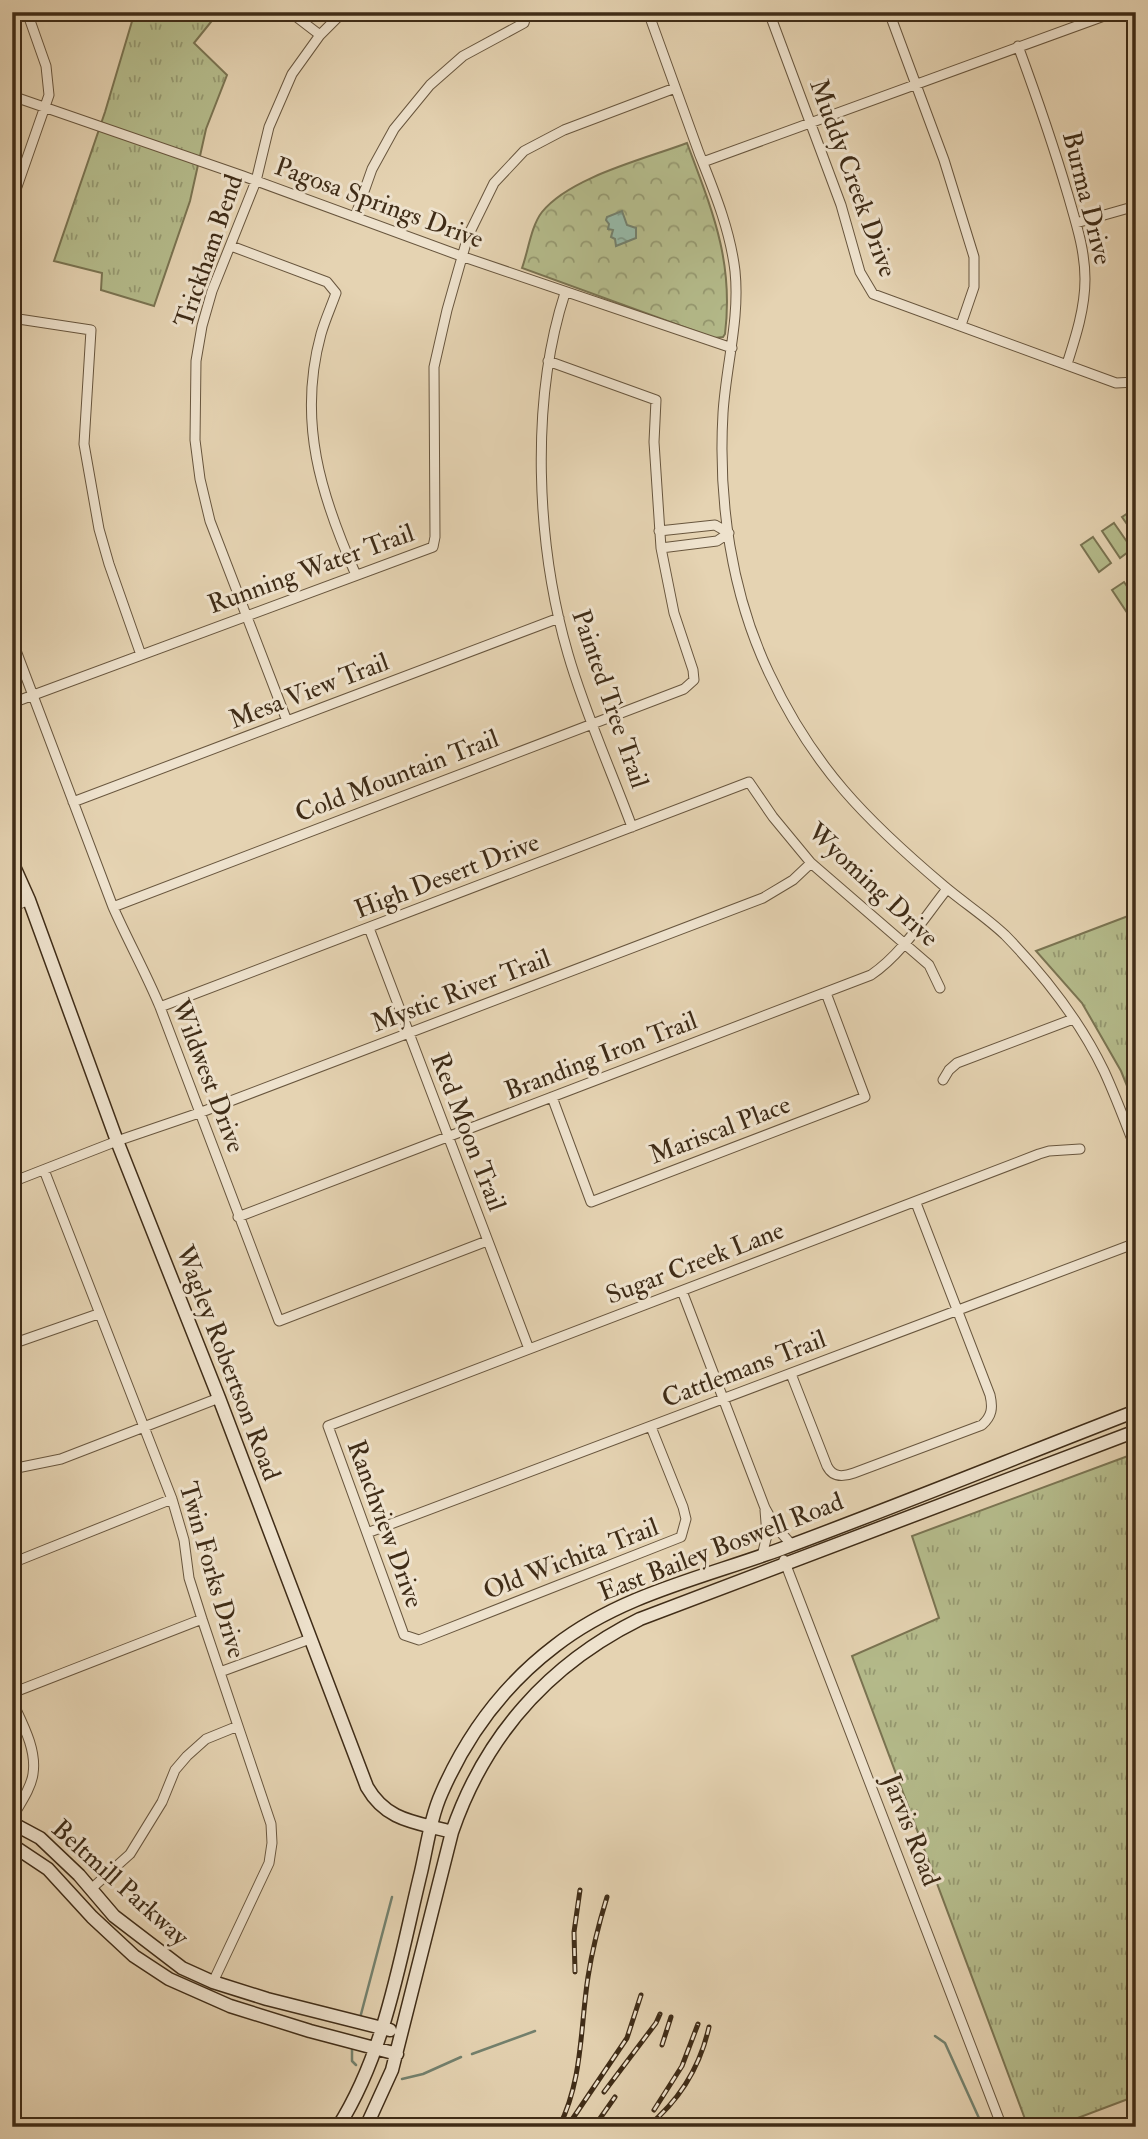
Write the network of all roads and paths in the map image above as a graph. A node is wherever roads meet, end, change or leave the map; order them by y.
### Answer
1 (27, 12) edge
2 (290, 12) edge
3 (343, 12) edge
4 (527, 12) edge
5 (648, 12) edge
6 (769, 12) edge
7 (889, 12) edge
8 (1115, 12) edge
9 (1133, 16) dead end
10 (320, 35) junction
11 (1018, 46) junction
12 (916, 84) junction
13 (675, 88) junction
14 (12, 96) edge
15 (46, 107) junction
16 (809, 122) junction
17 (703, 162) junction
18 (256, 181) junction
19 (12, 201) edge
20 (1136, 206) edge
21 (355, 217) junction
22 (1076, 223) junction
23 (230, 246) junction
24 (461, 256) junction
25 (565, 293) junction
26 (12, 318) edge
27 (961, 325) junction
28 (732, 348) junction
29 (548, 361) junction
30 (1067, 364) junction
31 (1136, 382) edge
32 (659, 531) junction
33 (729, 533) junction
34 (661, 548) junction
35 (356, 575) junction
36 (246, 615) junction
37 (559, 618) junction
38 (12, 640) edge
39 (141, 655) junction
40 (33, 696) junction
41 (12, 704) edge
42 (288, 721) junction
43 (593, 724) junction
44 (749, 782) joint
45 (73, 802) junction
46 (632, 827) junction
47 (12, 862) edge
48 (811, 863) junction
49 (947, 889) junction
50 (29, 900) junction
51 (12, 907) edge
52 (113, 907) junction
53 (369, 928) junction
54 (904, 944) junction
55 (940, 988) dead end
56 (827, 993) junction
57 (160, 1007) junction
58 (1073, 1019) junction
59 (409, 1033) junction
60 (943, 1080) dead end
61 (552, 1097) junction
62 (199, 1113) junction
63 (447, 1138) junction
64 (117, 1141) junction
65 (1080, 1149) dead end
66 (1136, 1150) edge
67 (44, 1170) junction
68 (12, 1182) edge
69 (916, 1203) junction
70 (238, 1217) junction
71 (487, 1241) junction
72 (1136, 1243) edge
73 (682, 1291) junction
74 (957, 1311) junction
75 (99, 1314) junction
76 (12, 1344) edge
77 (529, 1349) junction
78 (791, 1374) junction
79 (219, 1398) junction
80 (723, 1400) junction
81 (1136, 1411) edge
82 (328, 1426) joint
83 (651, 1427) junction
84 (144, 1428) junction
85 (1136, 1431) edge
86 (12, 1469) edge
87 (172, 1499) junction
88 (765, 1508) junction
89 (367, 1533) junction
90 (786, 1547) junction
91 (762, 1556) junction
92 (12, 1563) edge
93 (786, 1563) junction
94 (202, 1619) junction
95 (404, 1635) joint
96 (310, 1639) junction
97 (220, 1672) junction
98 (12, 1693) edge
99 (12, 1700) edge
100 (238, 1726) junction
101 (12, 1821) edge
102 (432, 1826) junction
103 (452, 1832) junction
104 (12, 1846) edge
105 (92, 1889) junction
106 (77, 1901) junction
107 (213, 1982) junction
108 (205, 1997) junction
109 (383, 2028) junction
110 (401, 2033) junction
111 (376, 2049) junction
112 (397, 2054) junction
113 (338, 2127) edge
114 (366, 2127) edge
115 (1002, 2127) edge

1 - 15 street
2 - 10 street
3 - 10 street, Trickham Bend
4 - 21 street
5 - 13 street
6 - 16 street, Muddy Creek Drive
7 - 12 street
8 - 9 street
8 - 11 street
10 - 18 street, Trickham Bend
11 - 12 street
11 - 22 street, Burma Drive
12 - 16 street
12 - 27 street
13 - 17 street
13 - 24 street, Running Water Trail
14 - 15 street, Pagosa Springs Drive
15 - 18 street, Pagosa Springs Drive
15 - 19 street
16 - 17 street
16 - 27 street, Muddy Creek Drive
17 - 28 street
18 - 21 street, Pagosa Springs Drive
18 - 23 street, Trickham Bend
20 - 22 street
21 - 24 street, Pagosa Springs Drive
22 - 30 street, Burma Drive
23 - 35 street
23 - 36 street, Trickham Bend
24 - 25 street, Pagosa Springs Drive
24 - 35 street, Running Water Trail
25 - 28 street, Pagosa Springs Drive
25 - 29 street, Painted Tree Trail
26 - 39 street
27 - 30 street, Muddy Creek Drive
28 - 33 street
29 - 32 street
29 - 37 street, Painted Tree Trail
30 - 31 street, Muddy Creek Drive
32 - 33 street
32 - 34 street
33 - 34 street
33 - 49 street
34 - 43 street, Cold Mountain Trail
35 - 36 street, Running Water Trail
36 - 39 street, Running Water Trail
36 - 42 street, Trickham Bend
37 - 42 street, Mesa View Trail
37 - 43 street, Painted Tree Trail
38 - 40 street, Wildwest Drive
39 - 40 street, Running Water Trail
40 - 41 street, Running Water Trail
40 - 45 street, Wildwest Drive
42 - 45 street, Mesa View Trail
43 - 46 street, Painted Tree Trail
43 - 52 street, Cold Mountain Trail
44 - 46 street, High Desert Drive
44 - 48 street, Wyoming Drive
45 - 52 street, Wildwest Drive
46 - 53 street, High Desert Drive
47 - 50 main road, Wagley Robertson Road
48 - 54 street, Wyoming Drive
48 - 59 street, Mystic River Trail
49 - 54 street, Branding Iron Trail
49 - 58 street
50 - 51 street
50 - 64 main road, Wagley Robertson Road
52 - 57 street, Wildwest Drive
53 - 57 street, High Desert Drive
53 - 59 street, Red Moon Trail
54 - 55 street, Wyoming Drive
54 - 56 street, Branding Iron Trail
56 - 61 street, Branding Iron Trail
56 - 61 street, Mariscal Place
57 - 62 street, Wildwest Drive
58 - 60 street
58 - 66 street
59 - 62 street, Mystic River Trail
59 - 63 street, Red Moon Trail
61 - 63 street, Branding Iron Trail
62 - 64 street, Mystic River Trail
62 - 70 street, Wildwest Drive
63 - 70 street, Branding Iron Trail
63 - 71 street, Red Moon Trail
64 - 67 street, Mystic River Trail
64 - 79 main road, Wagley Robertson Road
65 - 69 street, Sugar Creek Lane
67 - 68 street, Mystic River Trail
67 - 75 street, Twin Forks Drive
69 - 73 street, Sugar Creek Lane
69 - 74 street
70 - 71 street, Wildwest Drive
71 - 77 street, Red Moon Trail
72 - 74 street, Cattlemans Trail
73 - 77 street, Sugar Creek Lane
73 - 80 street
74 - 78 street, Cattlemans Trail
74 - 78 street
75 - 76 street
75 - 84 street, Twin Forks Drive
77 - 82 street, Sugar Creek Lane
78 - 80 street, Cattlemans Trail
79 - 84 street
79 - 96 main road, Wagley Robertson Road
80 - 83 street, Cattlemans Trail
80 - 88 street
81 - 90 main road, East Bailey Boswell Road
82 - 89 street, Ranchview Drive
83 - 89 street, Cattlemans Trail
83 - 95 street, Old Wichita Trail
84 - 86 street
84 - 87 street, Twin Forks Drive
85 - 93 main road, East Bailey Boswell Road
87 - 92 street
87 - 94 street, Twin Forks Drive
88 - 90 street, Jarvis Road
88 - 91 street
89 - 95 street, Ranchview Drive
90 - 91 main road, East Bailey Boswell Road
90 - 93 street, Jarvis Road
91 - 102 main road, East Bailey Boswell Road
93 - 103 main road, East Bailey Boswell Road
93 - 115 street, Jarvis Road
94 - 97 street, Twin Forks Drive
94 - 98 street
96 - 97 street
96 - 102 main road, Wagley Robertson Road
97 - 100 street, Twin Forks Drive
99 - 101 street
100 - 105 street
100 - 107 street, Twin Forks Drive
101 - 105 main road, Beltmill Parkway
102 - 103 main road, Wagley Robertson Road
102 - 109 main road, East Bailey Boswell Road
103 - 110 main road, East Bailey Boswell Road
104 - 106 main road, Beltmill Parkway
105 - 106 main road
105 - 107 main road, Beltmill Parkway
106 - 108 main road, Beltmill Parkway
107 - 108 main road
107 - 109 main road, Beltmill Parkway
108 - 111 main road, Beltmill Parkway
109 - 110 main road, Beltmill Parkway
109 - 111 main road, East Bailey Boswell Road
110 - 112 main road, East Bailey Boswell Road
111 - 112 main road, Beltmill Parkway
111 - 113 main road, East Bailey Boswell Road
112 - 114 main road, East Bailey Boswell Road

